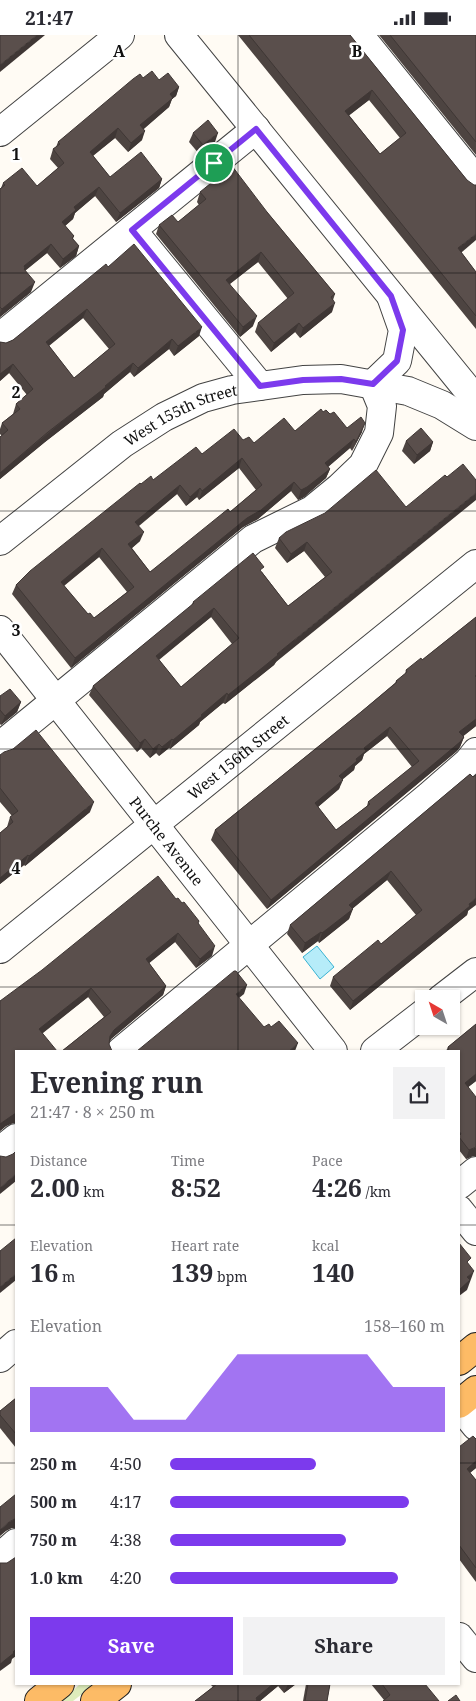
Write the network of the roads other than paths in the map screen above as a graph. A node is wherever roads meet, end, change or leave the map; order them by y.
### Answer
1 (120, 35) edge
2 (179, 35) edge
3 (359, 35) edge
4 (256, 129) junction
5 (0, 132) edge
6 (476, 181) edge
7 (132, 230) junction
8 (391, 296) junction
9 (0, 337) edge
10 (373, 384) junction
11 (260, 386) junction
12 (476, 400) edge
13 (476, 426) edge
14 (0, 541) edge
15 (476, 565) edge
16 (0, 630) edge
17 (56, 701) junction
18 (0, 746) edge
19 (476, 752) edge
20 (154, 825) junction
21 (250, 945) junction
22 (0, 949) edge
23 (476, 972) edge
24 (453, 990) edge
25 (415, 1020) edge
26 (122, 1050) edge
27 (333, 1050) edge
28 (376, 1050) edge
29 (15, 1139) edge
30 (0, 1151) edge
31 (476, 1171) edge
32 (460, 1184) edge
33 (460, 1210) edge
34 (476, 1231) edge
35 (15, 1345) edge
36 (476, 1347) edge
37 (0, 1358) edge
38 (460, 1360) edge
39 (476, 1390) edge
40 (460, 1404) edge
41 (460, 1406) edge
42 (476, 1426) edge
43 (15, 1544) edge
44 (0, 1557) edge
45 (460, 1638) edge
46 (476, 1658) edge
47 (59, 1685) edge
48 (115, 1685) edge
49 (38, 1701) edge
50 (95, 1701) edge

1 - 5 street
2 - 4 street
3 - 6 street
4 - 7 street
4 - 8 street
7 - 9 street
7 - 11 street
8 - 10 street
8 - 12 street
10 - 11 street, West 155th Street
10 - 13 street, West 155th Street
10 - 17 street
11 - 14 street, West 155th Street
15 - 20 street, West 156th Street
16 - 17 street, Purche Avenue
17 - 18 street
17 - 20 street, Purche Avenue
19 - 21 street
20 - 21 street, Purche Avenue
20 - 22 street, West 156th Street
21 - 26 street
21 - 27 street, Purche Avenue
23 - 24 street
25 - 28 street
29 - 30 street
31 - 32 street
33 - 34 street
35 - 37 street
36 - 38 main road
39 - 40 main road
41 - 42 street
43 - 44 street
45 - 46 street
47 - 49 main road
48 - 50 main road

